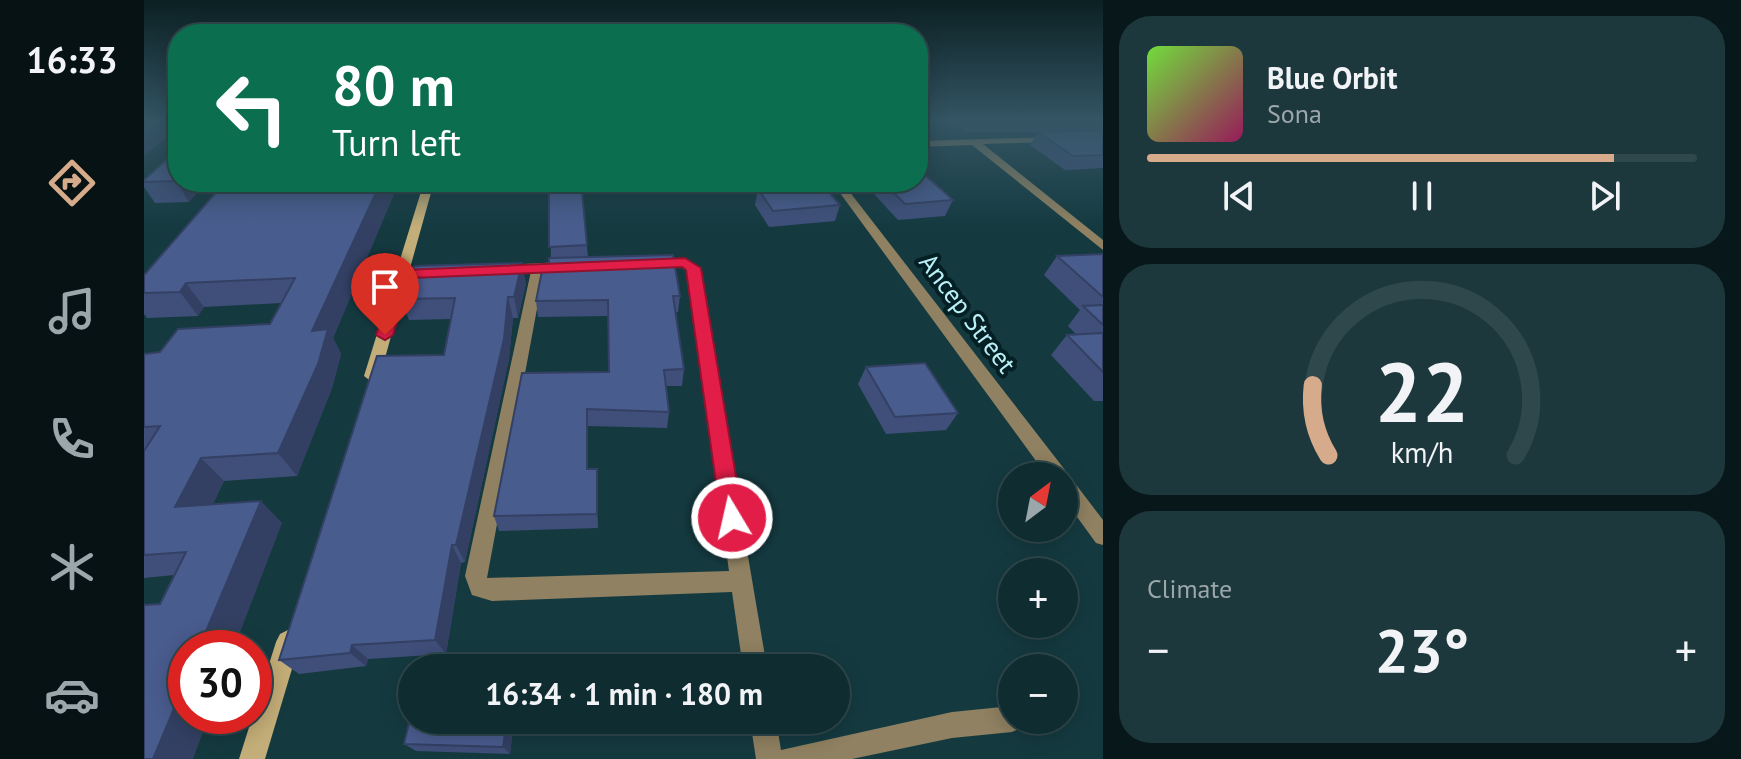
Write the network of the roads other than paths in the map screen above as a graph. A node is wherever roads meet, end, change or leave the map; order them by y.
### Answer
1 (992, 156) edge
2 (427, 192) edge
3 (845, 192) edge
4 (1103, 246) edge
5 (643, 262) edge
6 (583, 265) edge
7 (538, 267) junction
8 (478, 270) edge
9 (366, 395) edge
10 (1047, 462) edge
11 (1078, 503) edge
12 (1103, 536) edge
13 (742, 581) junction
14 (295, 623) edge
15 (753, 654) edge
16 (998, 720) edge
17 (765, 734) edge
18 (252, 759) edge
19 (769, 759) edge
20 (790, 759) edge

1 - 4 street
2 - 9 street
3 - 10 street, Ancep Street
5 - 13 street
6 - 7 street
7 - 8 street
7 - 13 street
11 - 12 street
13 - 15 street
14 - 18 street
16 - 20 street
17 - 19 street

